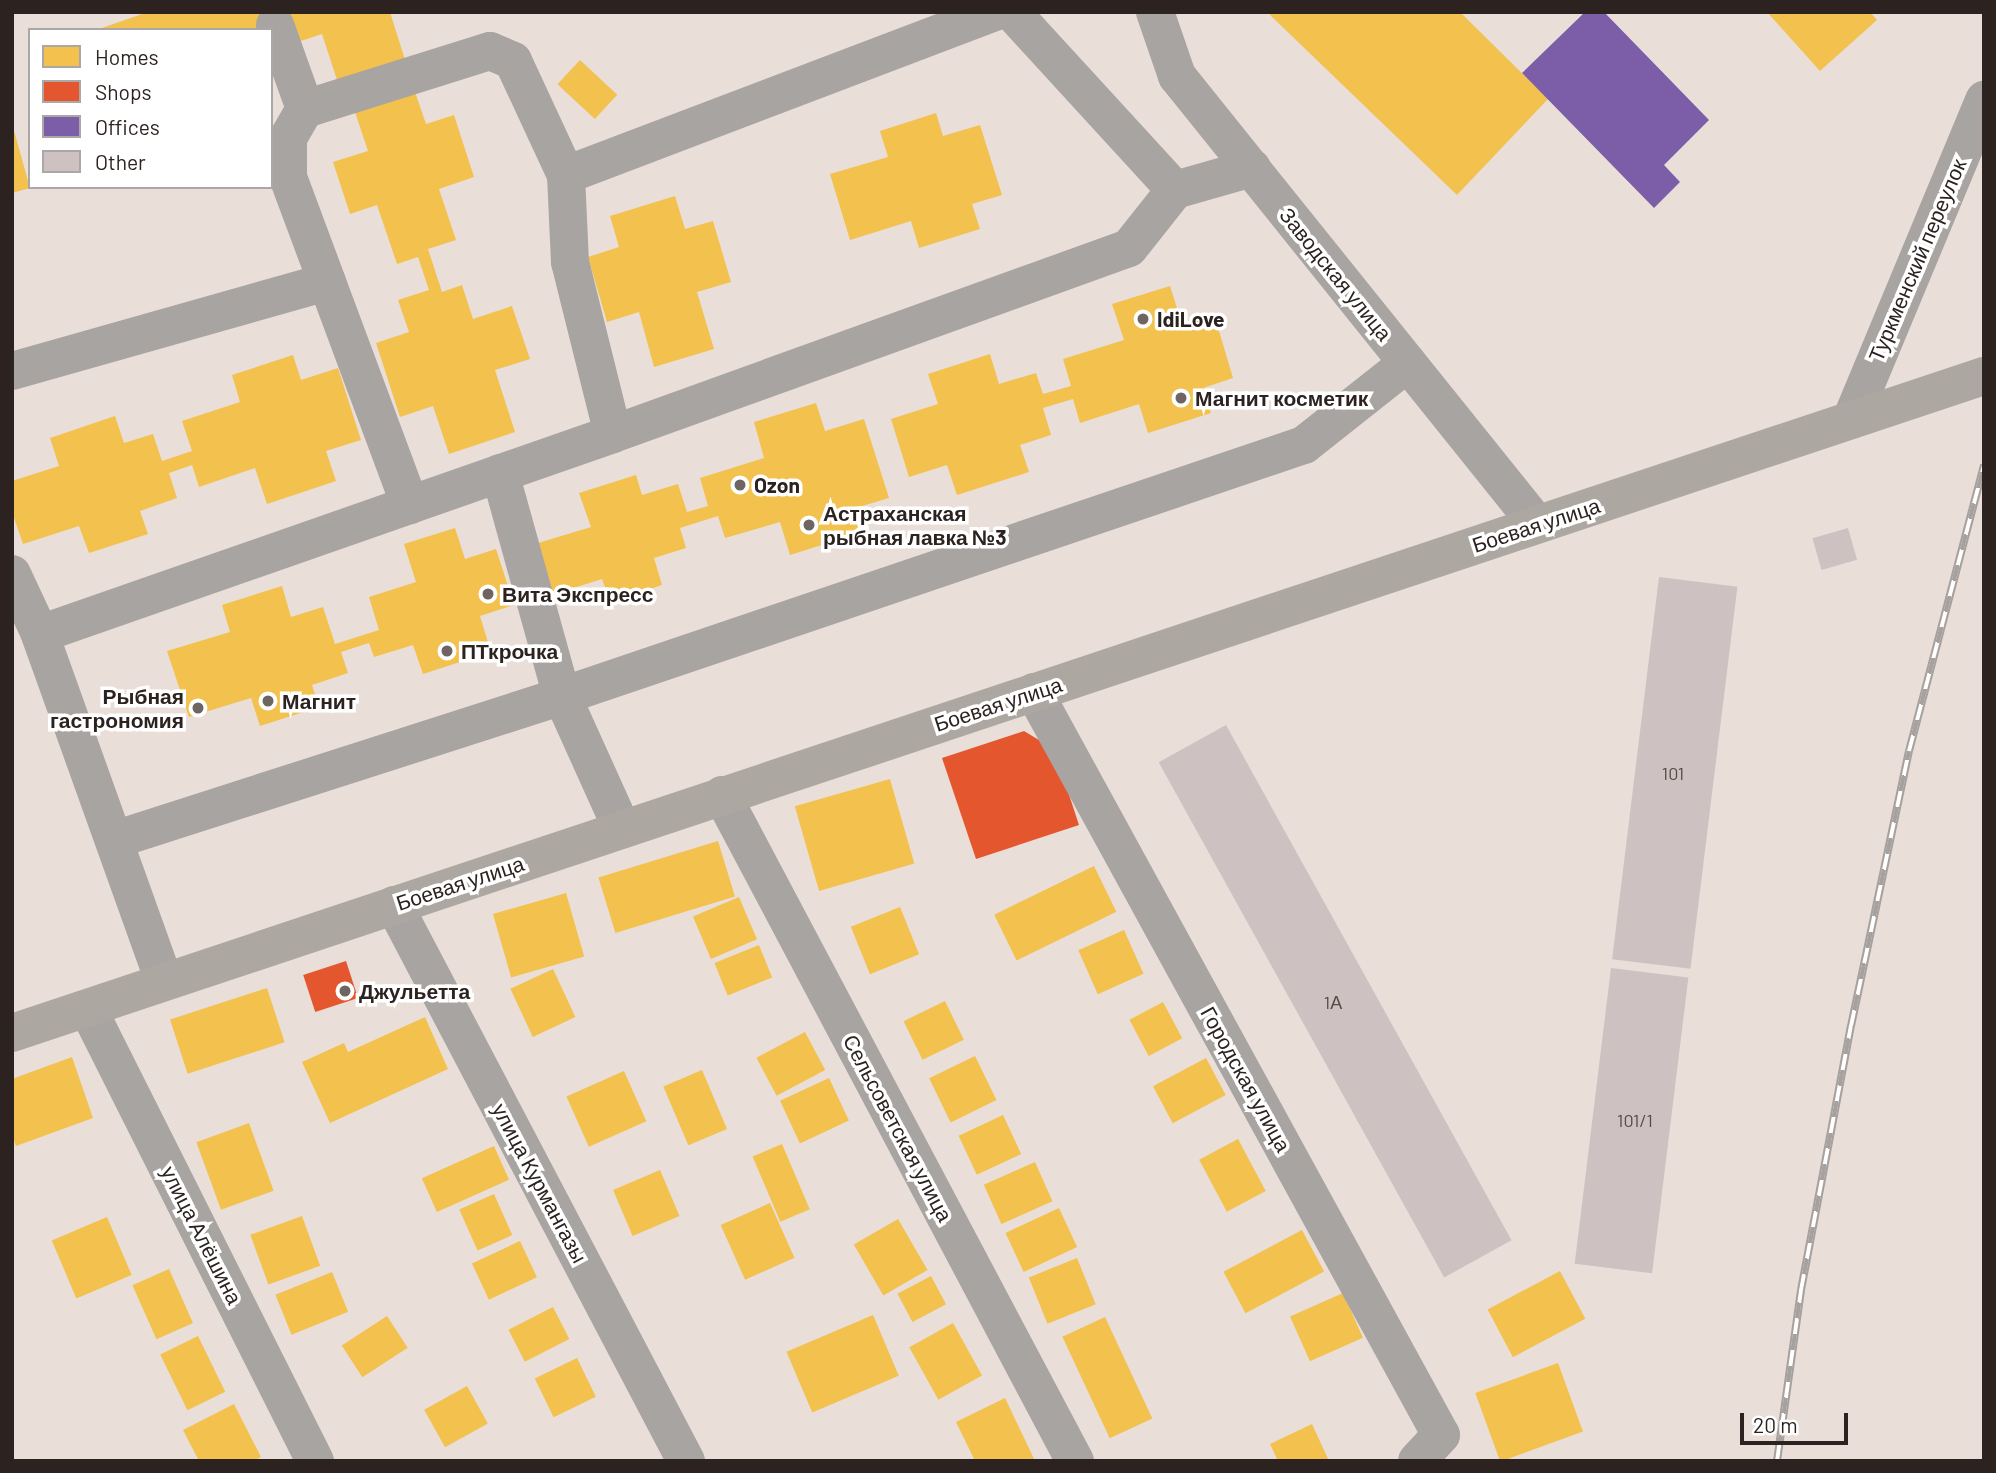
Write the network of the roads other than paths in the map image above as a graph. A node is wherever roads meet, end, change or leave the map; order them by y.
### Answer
1 (995, 12) edge
2 (1012, 12) edge
3 (1155, 12) edge
4 (275, 25) dead end
5 (1984, 100) edge
6 (305, 109) junction
7 (1252, 168) junction
8 (566, 175) junction
9 (1175, 190) junction
10 (327, 282) junction
11 (1408, 363) junction
12 (12, 371) edge
13 (1984, 376) edge
14 (1851, 420) junction
15 (613, 434) junction
16 (500, 473) junction
17 (410, 505) junction
18 (1538, 524) junction
19 (12, 574) edge
20 (40, 634) junction
21 (1034, 692) junction
22 (562, 696) junction
23 (722, 795) junction
24 (622, 829) junction
25 (114, 840) junction
26 (394, 905) junction
27 (164, 981) junction
28 (88, 1009) junction
29 (12, 1034) edge
30 (315, 1461) edge
31 (686, 1461) edge
32 (1075, 1461) edge
33 (1417, 1461) edge

1 - 8 street
2 - 9 street
3 - 7 street, Заводская улица
4 - 6 street
5 - 14 street, Туркменский переулок
6 - 8 street
6 - 10 street
7 - 9 street
7 - 11 street, Заводская улица
8 - 15 street
9 - 15 street
10 - 12 street
10 - 17 street
11 - 18 street, Заводская улица
11 - 22 street
13 - 14 main road, Боевая улица
14 - 18 main road, Боевая улица
15 - 16 street
16 - 17 street
16 - 22 street
17 - 20 street
18 - 21 main road, Боевая улица
19 - 20 street
20 - 25 street
21 - 23 main road, Боевая улица
21 - 33 street, Городская улица
22 - 24 street
22 - 25 street
23 - 24 main road, Боевая улица
23 - 32 street, Сельсоветская улица
24 - 26 main road, Боевая улица
25 - 27 street
26 - 27 main road, Боевая улица
26 - 31 street, улица Курмангазы
27 - 28 main road, Боевая улица
28 - 29 main road, Боевая улица
28 - 30 street, улица Алёшина

